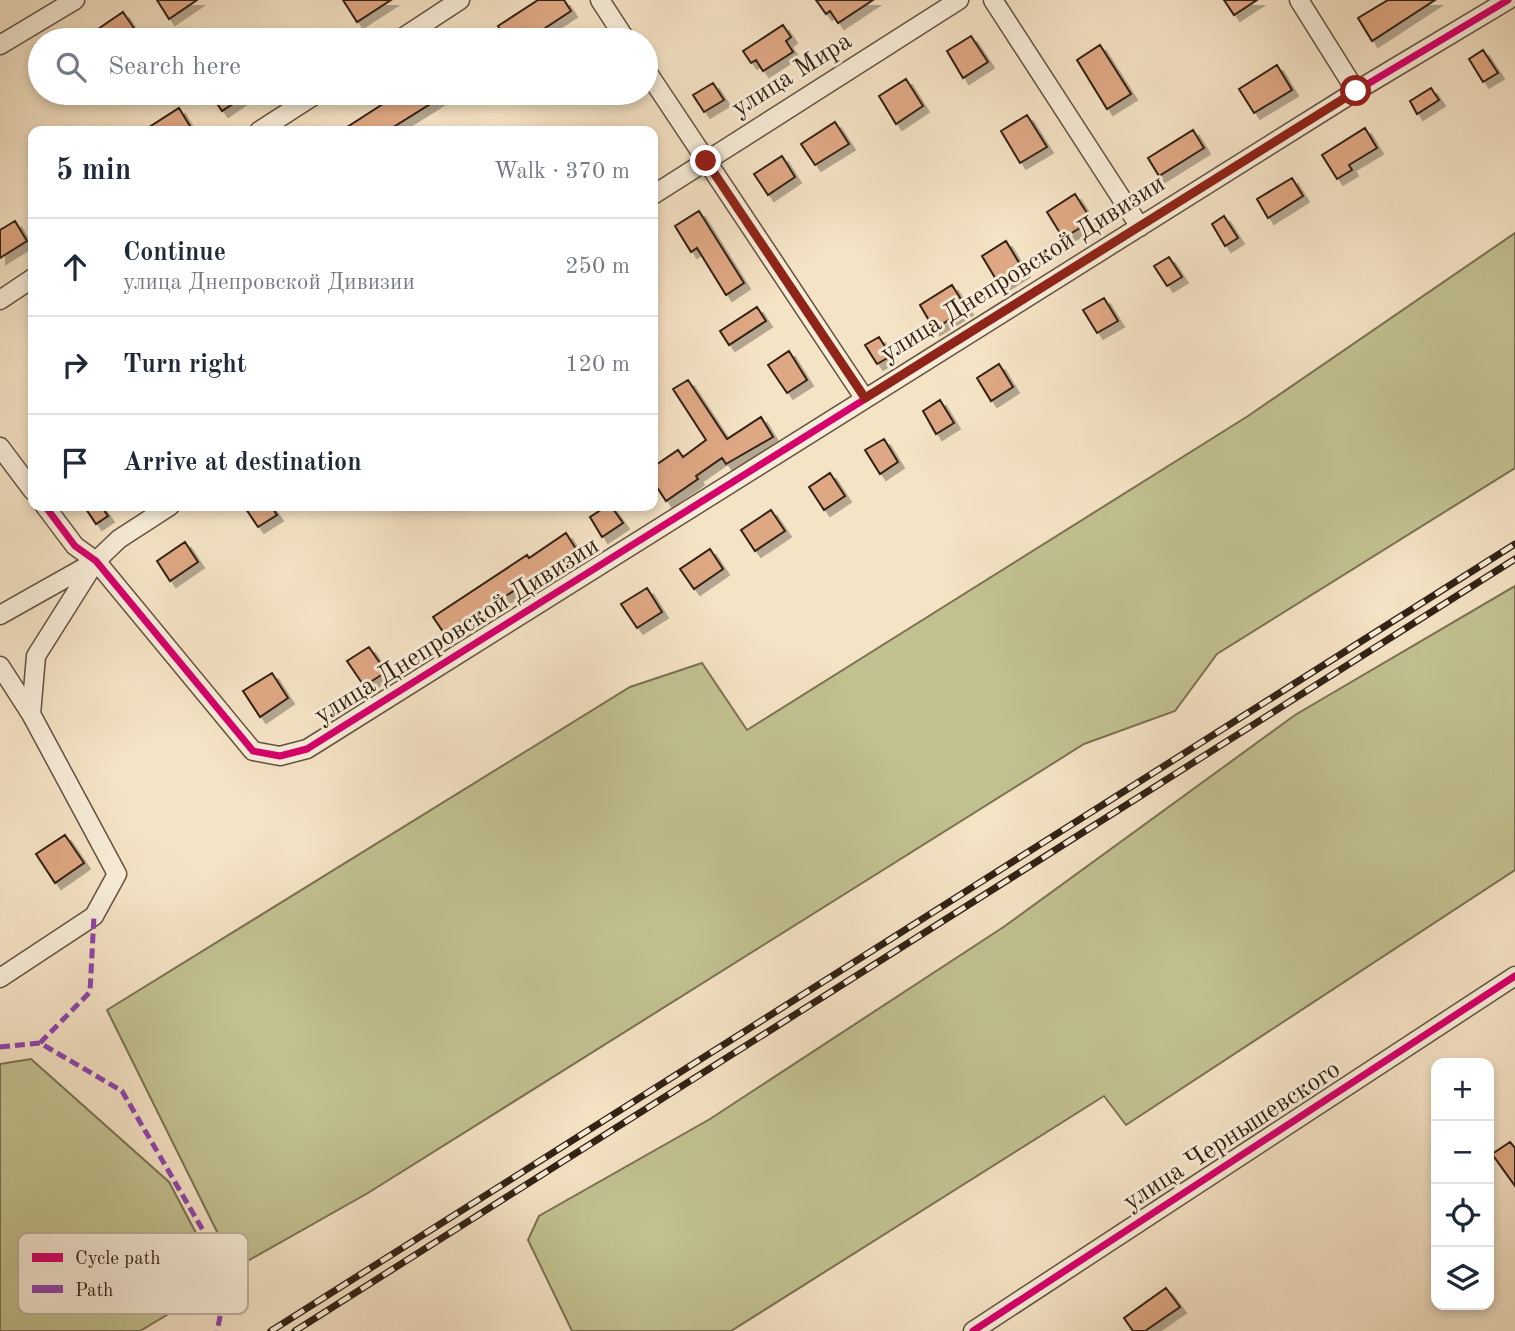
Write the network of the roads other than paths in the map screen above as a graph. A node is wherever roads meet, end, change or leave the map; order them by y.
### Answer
1 (75, 0) edge
2 (460, 0) edge
3 (600, 0) edge
4 (959, 0) edge
5 (993, 0) edge
6 (1299, 0) edge
7 (1508, 0) edge
8 (28, 28) edge
9 (28, 28) edge
10 (417, 28) edge
11 (618, 28) edge
12 (0, 45) edge
13 (658, 88) edge
14 (1356, 91) junction
15 (299, 105) edge
16 (267, 126) edge
17 (706, 161) junction
18 (658, 192) edge
19 (1140, 227) junction
20 (28, 281) edge
21 (0, 300) edge
22 (865, 398) junction
23 (0, 447) edge
24 (28, 484) edge
25 (49, 511) edge
26 (162, 511) edge
27 (96, 561) junction
28 (0, 615) edge
29 (0, 666) edge
30 (31, 714) junction
31 (1515, 976) edge
32 (0, 978) edge
33 (972, 1331) edge

1 - 9 street
2 - 10 street
3 - 11 street
4 - 17 street, улица Мира
5 - 19 street
6 - 14 street
7 - 14 street, улица Днепровской Дивизии
8 - 12 street
13 - 17 street
14 - 19 street, улица Днепровской Дивизии
15 - 16 street
17 - 18 street, улица Мира
17 - 22 street
19 - 22 street, улица Днепровской Дивизии
20 - 21 street
22 - 27 street, улица Днепровской Дивизии
23 - 24 street
25 - 27 street
26 - 27 street
27 - 28 street
27 - 30 street
29 - 30 street
30 - 32 street
31 - 33 street, улица Чернышевского

